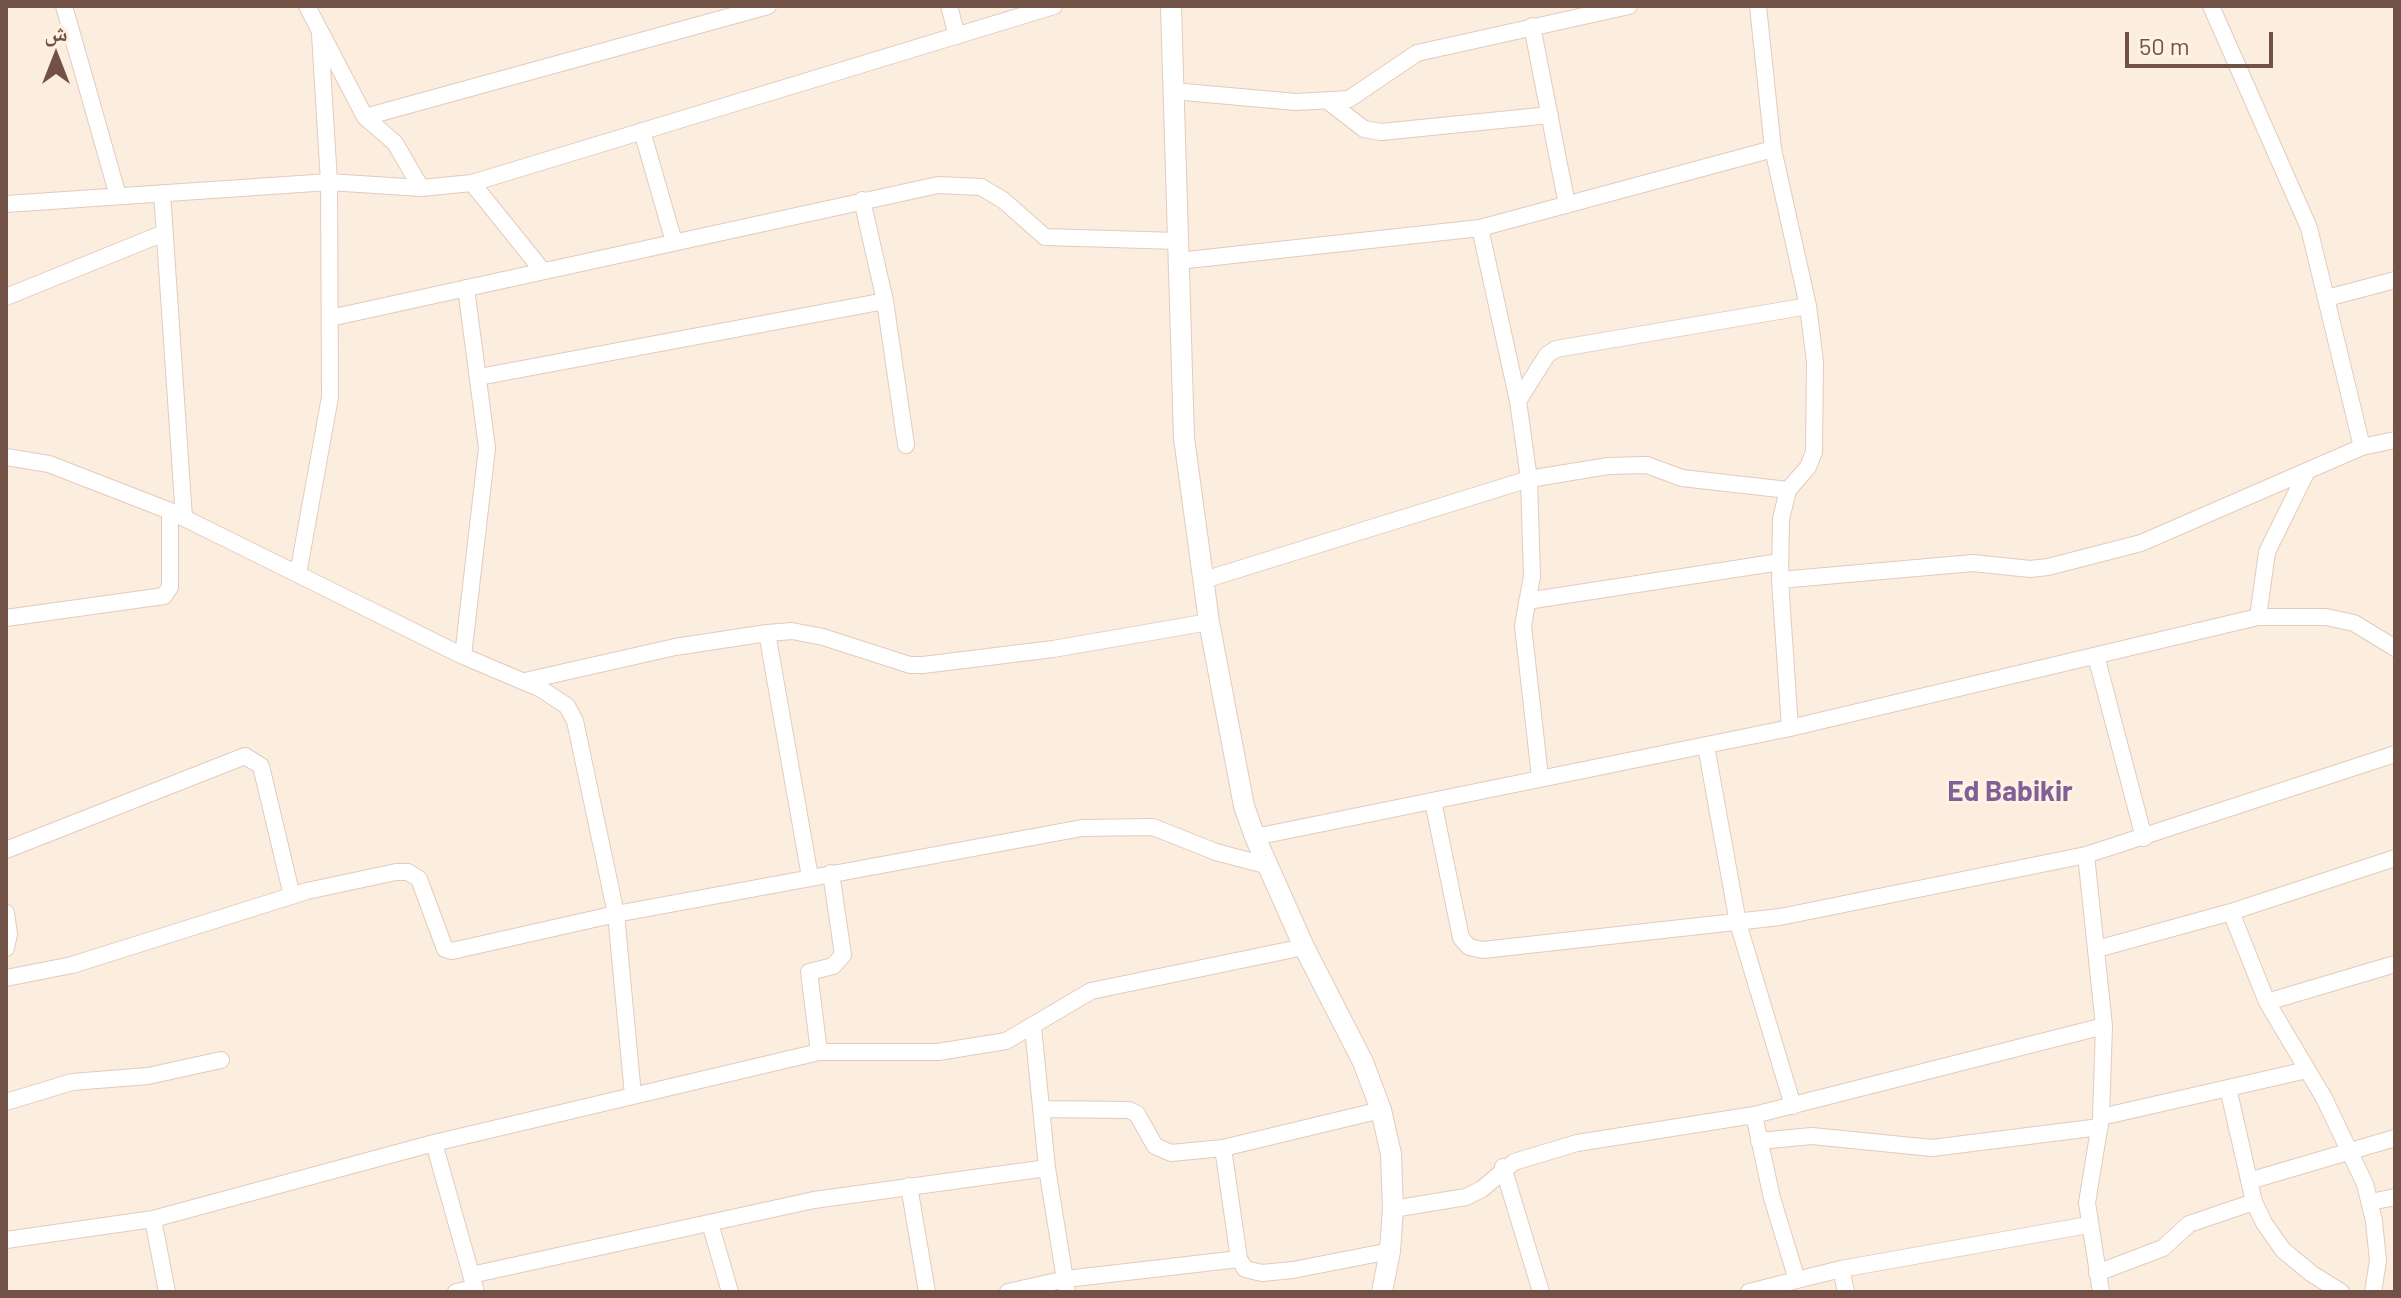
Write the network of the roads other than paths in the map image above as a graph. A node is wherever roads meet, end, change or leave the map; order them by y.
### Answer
1 (64, 6) edge
2 (307, 6) edge
3 (768, 6) edge
4 (949, 6) edge
5 (1054, 6) edge
6 (1171, 6) edge
7 (1629, 6) edge
8 (1758, 6) edge
9 (2211, 6) edge
10 (1532, 26) junction
11 (320, 34) junction
12 (957, 36) junction
13 (1173, 91) junction
14 (1329, 102) junction
15 (1550, 115) junction
16 (365, 117) junction
17 (642, 131) junction
18 (1773, 149) junction
19 (329, 182) junction
20 (472, 183) junction
21 (421, 188) junction
22 (162, 193) junction
23 (118, 196) junction
24 (862, 200) junction
25 (6, 204) edge
26 (1567, 205) junction
27 (1480, 228) junction
28 (164, 233) junction
29 (674, 242) junction
30 (1178, 251) junction
31 (542, 270) junction
32 (2395, 280) edge
33 (466, 288) junction
34 (6, 297) edge
35 (2327, 298) junction
36 (885, 301) junction
37 (1808, 306) junction
38 (330, 318) junction
39 (479, 377) junction
40 (1518, 401) junction
41 (2395, 440) edge
42 (906, 445) dead end
43 (2362, 447) junction
44 (6, 457) edge
45 (2307, 471) junction
46 (1529, 479) junction
47 (1788, 490) junction
48 (177, 514) junction
49 (1780, 562) junction
50 (298, 574) junction
51 (1204, 580) junction
52 (1780, 580) junction
53 (1527, 601) junction
54 (2258, 617) junction
55 (6, 618) edge
56 (1209, 622) junction
57 (767, 633) junction
58 (2395, 648) edge
59 (463, 656) junction
60 (2096, 656) junction
61 (525, 681) junction
62 (1790, 728) junction
63 (1706, 746) junction
64 (2395, 754) edge
65 (1540, 777) junction
66 (1433, 801) junction
67 (1255, 837) junction
68 (2144, 838) junction
69 (6, 850) edge
70 (2086, 855) junction
71 (2395, 858) edge
72 (1265, 865) junction
73 (831, 873) junction
74 (810, 877) junction
75 (292, 896) junction
76 (2231, 912) junction
77 (6, 913) edge
78 (616, 914) junction
79 (1738, 923) junction
80 (1304, 947) junction
81 (6, 948) edge
82 (2097, 949) junction
83 (2395, 964) edge
84 (6, 978) edge
85 (2267, 1002) junction
86 (2104, 1026) junction
87 (1033, 1027) junction
88 (819, 1052) junction
89 (221, 1060) dead end
90 (2307, 1070) junction
91 (2228, 1088) junction
92 (633, 1095) junction
93 (6, 1102) edge
94 (1793, 1106) junction
95 (1041, 1109) junction
96 (1381, 1110) junction
97 (1754, 1115) junction
98 (2100, 1122) junction
99 (2395, 1138) edge
100 (1759, 1141) junction
101 (434, 1143) junction
102 (1223, 1148) junction
103 (2351, 1150) junction
104 (1503, 1167) junction
105 (1047, 1168) junction
106 (2249, 1181) junction
107 (909, 1186) junction
108 (2395, 1197) edge
109 (2254, 1202) junction
110 (2371, 1202) junction
111 (1393, 1209) junction
112 (153, 1219) junction
113 (710, 1223) junction
114 (2088, 1225) junction
115 (6, 1240) edge
116 (1390, 1251) junction
117 (1239, 1259) junction
118 (1841, 1269) junction
119 (2097, 1273) junction
120 (1797, 1280) junction
121 (474, 1285) edge
122 (1067, 1285) edge
123 (167, 1292) edge
124 (456, 1292) edge
125 (730, 1292) edge
126 (927, 1292) edge
127 (1008, 1292) edge
128 (1382, 1292) edge
129 (1541, 1292) edge
130 (1749, 1292) edge
131 (1846, 1292) edge
132 (2101, 1292) edge
133 (2341, 1292) edge
134 (2373, 1292) edge

1 - 23 street
2 - 11 street
3 - 16 street
4 - 12 street
5 - 12 street
6 - 13 street
7 - 10 street
8 - 18 street
9 - 35 street
10 - 14 street
10 - 15 street
11 - 16 street
11 - 19 street
12 - 17 street
13 - 14 street
13 - 30 street
14 - 15 street
15 - 26 street
16 - 21 street
17 - 20 street
17 - 29 street
18 - 26 street
18 - 37 street
19 - 21 street
19 - 22 street
19 - 38 street
20 - 21 street
20 - 31 street
22 - 23 street
22 - 28 street
23 - 25 street
24 - 29 street
24 - 30 street
24 - 36 street
26 - 27 street
27 - 30 street
27 - 40 street
28 - 34 street
28 - 48 street
29 - 31 street
30 - 51 street
31 - 33 street
32 - 35 street
33 - 38 street
33 - 39 street
35 - 43 street
36 - 39 street
36 - 42 street
37 - 40 street
37 - 47 street
38 - 50 street
39 - 59 street
40 - 46 street
41 - 43 street
43 - 45 street
44 - 48 street
45 - 52 street
45 - 54 street
46 - 47 street
46 - 51 street
46 - 53 street
47 - 49 street
48 - 50 street
48 - 55 street
49 - 52 street
49 - 53 street
50 - 59 street
51 - 56 street
52 - 62 street
53 - 65 street
54 - 58 street
54 - 60 street
56 - 57 street
56 - 67 street
57 - 61 street
57 - 74 street
59 - 61 street
60 - 62 street
60 - 68 street
61 - 78 street
62 - 63 street
63 - 65 street
63 - 79 street
64 - 68 street
65 - 66 street
66 - 67 street
66 - 79 street
67 - 72 street
68 - 70 street
69 - 75 street
70 - 79 street
70 - 82 street
71 - 76 street
72 - 73 street
72 - 80 street
73 - 74 street
73 - 88 street
74 - 78 street
75 - 78 street
75 - 84 street
76 - 82 street
76 - 85 street
77 - 81 street
78 - 92 street
79 - 94 street
80 - 87 street
80 - 96 street
82 - 86 street
83 - 85 street
85 - 90 street
86 - 94 street
86 - 98 street
87 - 88 street
87 - 95 street
88 - 92 street
89 - 93 street
90 - 91 street
90 - 103 street
91 - 98 street
91 - 106 street
92 - 101 street
94 - 97 street
95 - 102 street
95 - 105 street
96 - 102 street
96 - 111 street
97 - 100 street
97 - 104 street
98 - 100 street
98 - 114 street
99 - 103 street
100 - 120 street
101 - 112 street
101 - 121 street
102 - 117 street
103 - 106 street
103 - 110 street
104 - 111 street
104 - 129 street
105 - 107 street
105 - 122 street
106 - 109 street
107 - 113 street
107 - 126 street
108 - 110 street
109 - 119 street
109 - 133 street
110 - 134 street
111 - 116 street
112 - 115 street
112 - 123 street
113 - 121 street
113 - 125 street
114 - 118 street
114 - 119 street
116 - 117 street
116 - 128 street
117 - 122 street
118 - 120 street
118 - 131 street
119 - 132 street
120 - 130 street
121 - 124 street
122 - 127 street

